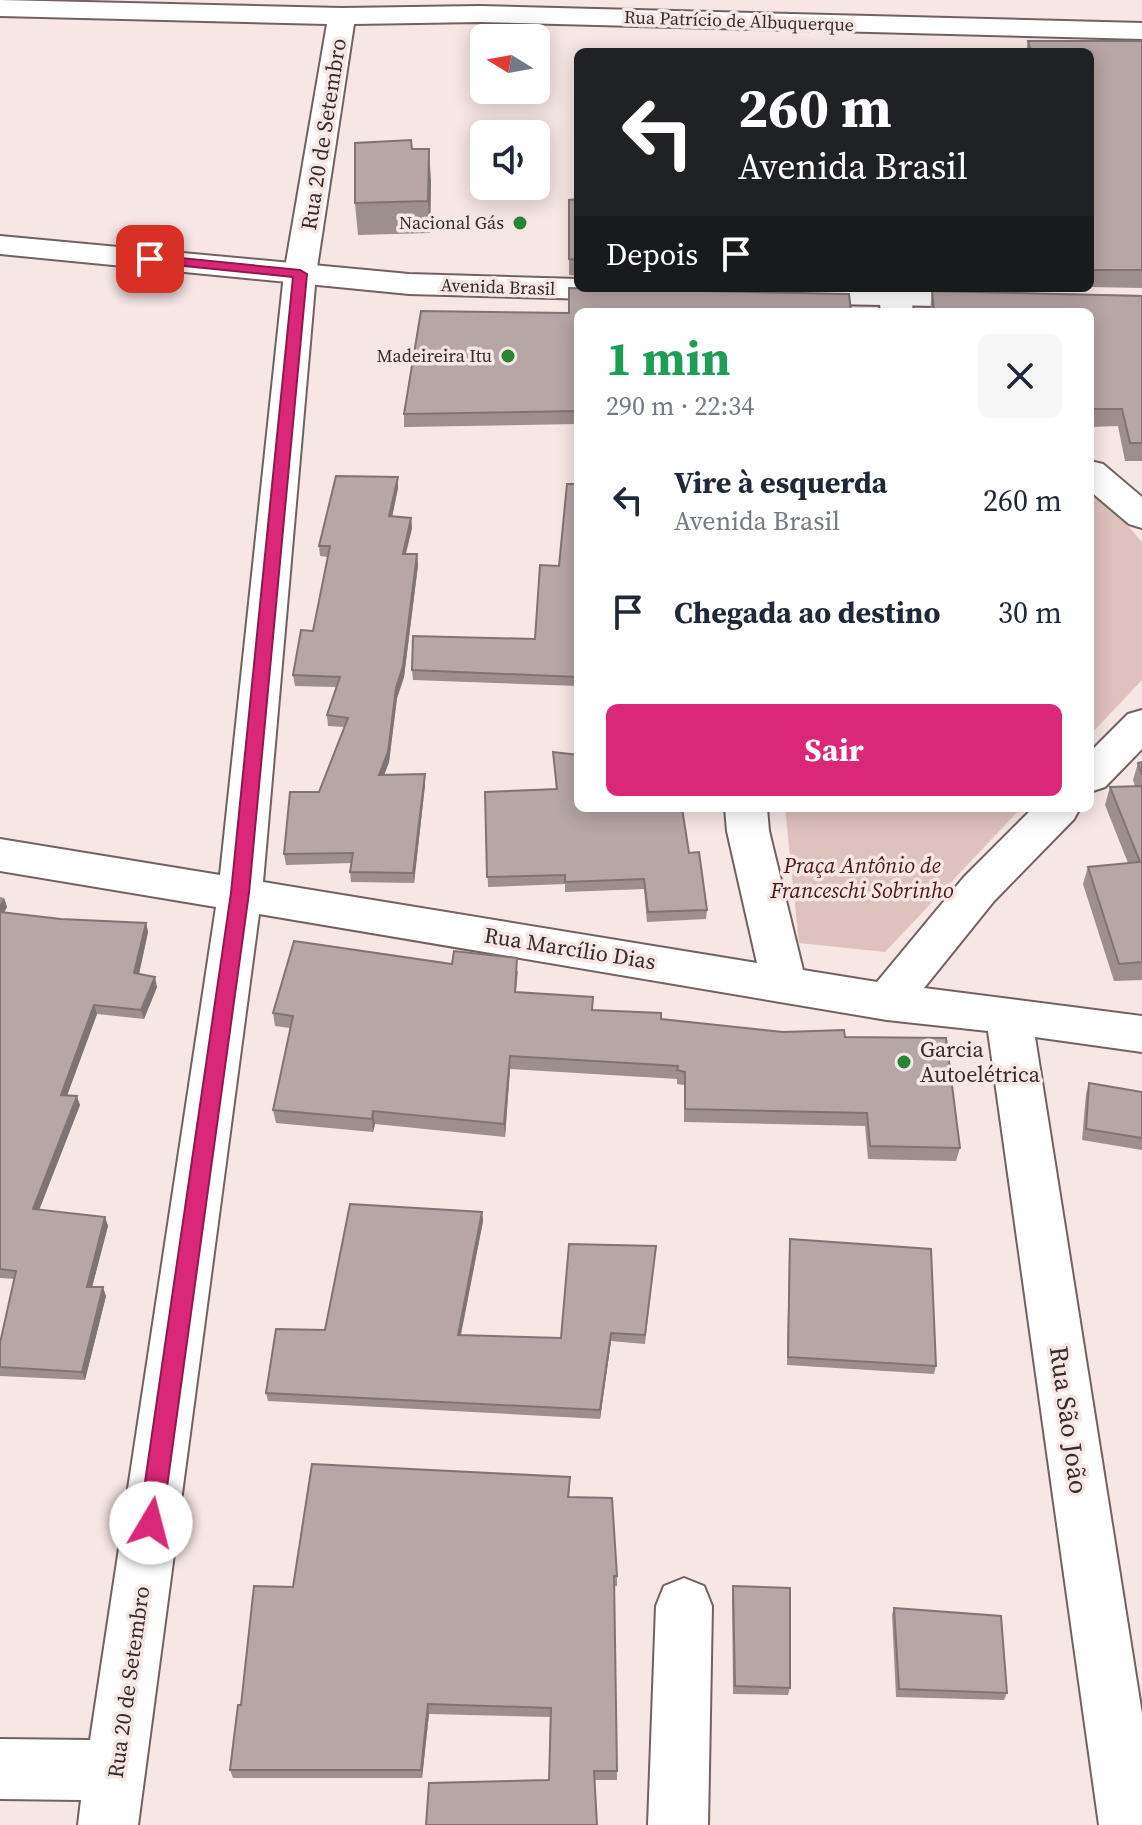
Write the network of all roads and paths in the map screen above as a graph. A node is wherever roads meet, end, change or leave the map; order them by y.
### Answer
1 (0, 8) edge
2 (342, 16) junction
3 (857, 24) junction
4 (1142, 31) edge
5 (860, 48) edge
6 (0, 245) edge
7 (300, 274) junction
8 (574, 289) edge
9 (737, 292) edge
10 (1018, 297) edge
11 (895, 298) edge
12 (1094, 475) edge
13 (1142, 516) edge
14 (1142, 724) edge
15 (1094, 773) edge
16 (746, 812) edge
17 (1055, 812) edge
18 (0, 855) edge
19 (240, 893) junction
20 (784, 984) junction
21 (887, 1002) junction
22 (1009, 1015) junction
23 (1142, 1034) edge
24 (684, 1606) dead end
25 (0, 1769) edge
26 (112, 1798) edge
27 (678, 1825) edge
28 (1129, 1825) edge

1 - 2 street, Rua Patrício de Albuquerque
2 - 3 street, Rua Patrício de Albuquerque
2 - 7 street, Rua 20 de Setembro
3 - 4 street, Rua Patrício de Albuquerque
3 - 5 street
6 - 7 street, Avenida Brasil
7 - 8 street, Avenida Brasil
7 - 19 street, Rua 20 de Setembro
9 - 11 street
10 - 11 street
12 - 13 street
14 - 15 street
16 - 20 street
17 - 21 street
18 - 19 street, Rua Marcílio Dias
19 - 20 street, Rua Marcílio Dias
19 - 26 street, Rua 20 de Setembro
20 - 21 street, Rua Marcílio Dias
21 - 22 street, Rua Marcílio Dias
22 - 23 street, Rua Marcílio Dias
22 - 28 street, Rua São João
24 - 27 street
25 - 26 street

